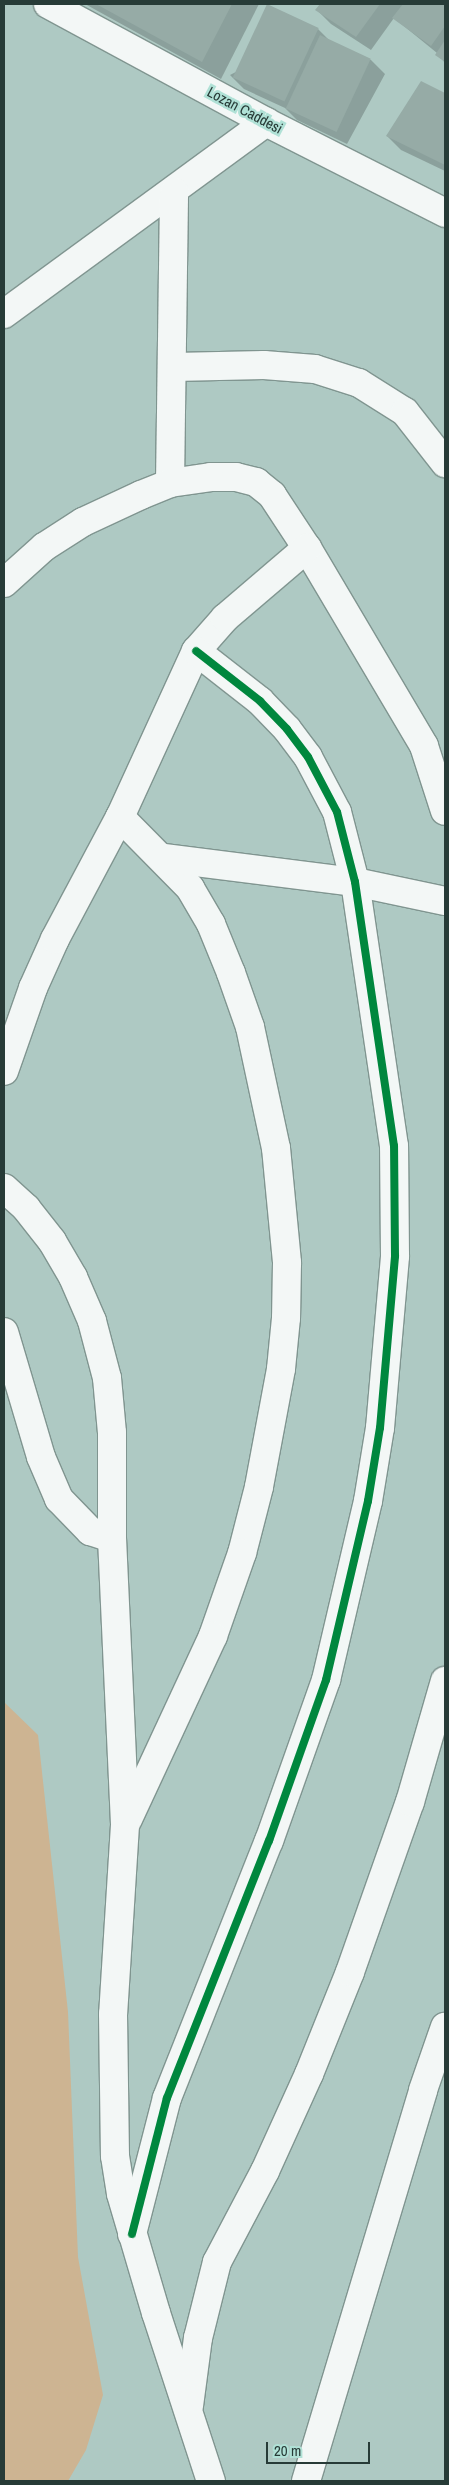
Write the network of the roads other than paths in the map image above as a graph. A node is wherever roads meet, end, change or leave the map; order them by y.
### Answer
1 (48, 4) edge
2 (266, 122) junction
3 (174, 192) junction
4 (445, 213) edge
5 (4, 314) edge
6 (174, 367) junction
7 (445, 463) edge
8 (170, 484) junction
9 (307, 548) junction
10 (4, 582) edge
11 (196, 651) junction
12 (445, 812) edge
13 (120, 817) junction
14 (164, 858) junction
15 (355, 882) junction
16 (445, 901) edge
17 (4, 1071) edge
18 (4, 1188) edge
19 (4, 1332) edge
20 (112, 1538) junction
21 (445, 1681) edge
22 (125, 1825) junction
23 (445, 2027) edge
24 (132, 2234) junction
25 (188, 2415) junction
26 (211, 2481) edge
27 (306, 2481) edge

1 - 2 street, Lozan Caddesi
2 - 3 street
2 - 4 street, Lozan Caddesi
3 - 5 street
3 - 6 street
6 - 7 street
6 - 8 street
8 - 9 street
8 - 10 street
9 - 11 street
9 - 12 street
11 - 13 street
11 - 15 street
13 - 14 street
13 - 17 street
14 - 15 street
14 - 22 street
15 - 16 street
15 - 24 street
18 - 20 street
19 - 20 street
20 - 22 street
21 - 25 street
22 - 24 street
23 - 27 street
24 - 25 street
25 - 26 street

